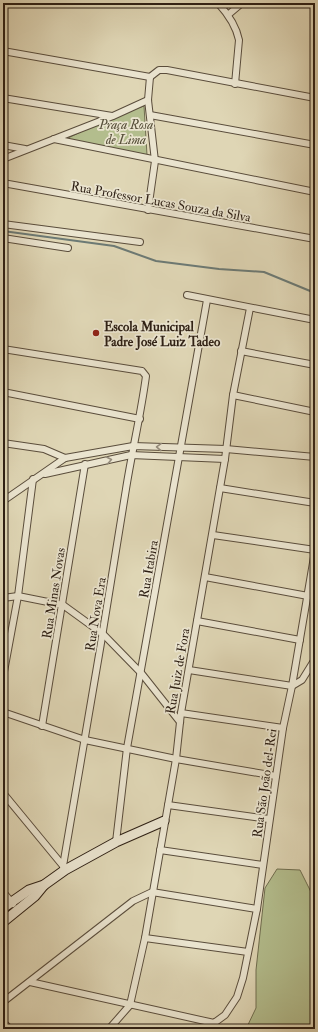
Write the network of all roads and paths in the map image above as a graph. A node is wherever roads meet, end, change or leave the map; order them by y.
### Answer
1 (218, 3) edge
2 (242, 3) edge
3 (229, 14) junction
4 (3, 50) edge
5 (150, 77) junction
6 (235, 84) junction
7 (3, 98) edge
8 (315, 98) edge
9 (148, 100) junction
10 (150, 115) junction
11 (113, 116) junction
12 (54, 140) junction
13 (3, 145) edge
14 (315, 145) edge
15 (25, 150) junction
16 (3, 159) edge
17 (155, 161) junction
18 (3, 183) edge
19 (315, 192) edge
20 (148, 210) junction
21 (3, 224) edge
22 (3, 238) edge
23 (315, 239) edge
24 (140, 242) dead end
25 (68, 248) dead end
26 (187, 295) dead end
27 (207, 300) junction
28 (250, 308) junction
29 (315, 320) edge
30 (3, 349) edge
31 (241, 351) junction
32 (315, 365) edge
33 (3, 392) edge
34 (233, 395) junction
35 (315, 412) edge
36 (140, 419) junction
37 (3, 443) edge
38 (133, 446) junction
39 (180, 448) junction
40 (226, 449) junction
41 (131, 455) junction
42 (178, 456) junction
43 (315, 457) edge
44 (64, 458) junction
45 (225, 458) junction
46 (85, 464) junction
47 (44, 474) junction
48 (33, 480) junction
49 (220, 488) junction
50 (4, 499) edge
51 (315, 503) edge
52 (213, 534) junction
53 (315, 551) edge
54 (205, 577) junction
55 (18, 596) junction
56 (308, 596) junction
57 (3, 598) edge
58 (63, 605) junction
59 (197, 621) junction
60 (103, 634) junction
61 (300, 640) junction
62 (315, 659) edge
63 (189, 670) junction
64 (142, 674) junction
65 (3, 677) edge
66 (292, 686) junction
67 (3, 712) edge
68 (181, 713) junction
69 (180, 722) junction
70 (42, 726) junction
71 (283, 728) junction
72 (85, 740) junction
73 (127, 748) junction
74 (176, 759) junction
75 (276, 776) junction
76 (3, 793) edge
77 (168, 805) junction
78 (269, 820) junction
79 (164, 821) junction
80 (116, 842) junction
81 (160, 850) junction
82 (263, 865) junction
83 (64, 868) junction
84 (44, 885) junction
85 (3, 892) edge
86 (152, 892) junction
87 (11, 901) junction
88 (3, 908) edge
89 (256, 909) junction
90 (18, 910) junction
91 (3, 922) edge
92 (145, 938) junction
93 (248, 952) junction
94 (30, 982) junction
95 (3, 1002) edge
96 (130, 1005) junction
97 (3, 1022) edge
98 (10, 1029) edge
99 (109, 1029) edge

1 - 3 street
2 - 3 street
3 - 6 street
4 - 5 street
5 - 6 street
5 - 9 street
6 - 8 street
7 - 11 street
9 - 10 street
9 - 11 street
10 - 14 street
10 - 17 street
11 - 12 street
12 - 15 street
12 - 17 street
13 - 15 street
15 - 16 street
17 - 19 street
17 - 20 street
18 - 20 street, Rua Professor Lucas Souza da Silva
20 - 23 street, Rua Professor Lucas Souza da Silva
21 - 24 street
22 - 25 street
26 - 27 street
27 - 28 street
27 - 39 street, Rua Itabira
28 - 29 street
28 - 31 street, Rua Juiz de Fora
30 - 36 street, Rua Nova Era
31 - 32 street
31 - 34 street, Rua Juiz de Fora
33 - 36 street
34 - 35 street
34 - 40 street, Rua Juiz de Fora
36 - 38 street, Rua Nova Era
37 - 44 street
39 -> 38 street
38 - 41 street, Rua Nova Era
38 - 44 street
39 - 40 street
39 - 42 street, Rua Itabira
40 - 43 street
40 - 45 street, Rua Juiz de Fora
41 - 42 street
46 -> 41 street
41 - 60 street, Rua Nova Era
42 - 45 street
42 - 64 street, Rua Itabira
44 - 47 street
45 - 49 street, Rua Juiz de Fora
46 - 47 street
46 - 58 street, Rua Minas Novas
47 - 48 street
48 - 50 street
48 - 55 street
49 - 51 street
49 - 52 street, Rua Juiz de Fora
52 - 53 street
52 - 54 street, Rua Juiz de Fora
53 - 56 street, Rua São João del-Rei
54 - 56 street
54 - 59 street, Rua Juiz de Fora
55 - 57 street
55 - 58 street
55 - 65 street
56 - 61 street, Rua São João del-Rei
58 - 60 street
58 - 70 street, Rua Minas Novas
59 - 61 street
59 - 63 street, Rua Juiz de Fora
60 - 64 street
60 - 72 street, Rua Nova Era
61 - 66 street, Rua São João del-Rei
62 - 66 street
63 - 66 street
63 - 68 street, Rua Juiz de Fora
64 - 69 street
64 - 73 street, Rua Itabira
66 - 71 street, Rua São João del-Rei
67 - 70 street
68 - 69 street, Rua Juiz de Fora
68 - 71 street
69 - 74 street, Rua Juiz de Fora
70 - 72 street
71 - 75 street, Rua São João del-Rei
72 - 73 street
72 - 83 street, Rua Nova Era
73 - 74 street
73 - 80 street, Rua Itabira
74 - 75 street
74 - 77 street, Rua Juiz de Fora
75 - 78 street, Rua São João del-Rei
76 - 83 street
77 - 78 street
77 - 79 street, Rua Juiz de Fora
78 - 82 street, Rua São João del-Rei
79 - 80 street
79 - 81 street, Rua Juiz de Fora
80 - 83 street
81 - 82 street
81 - 86 street, Rua Juiz de Fora
82 - 89 street, Rua São João del-Rei
83 - 84 street
84 - 87 street
84 - 90 street
85 - 87 street
86 - 89 street
86 - 92 street, Rua Juiz de Fora
86 - 94 street
87 - 88 street
87 - 90 street
89 - 93 street, Rua São João del-Rei
90 - 91 street
92 - 93 street
92 - 96 street, Rua Juiz de Fora
93 - 96 street, Rua São João del-Rei
94 - 95 street
94 - 96 street
96 - 99 street, Rua Juiz de Fora
97 - 98 street

